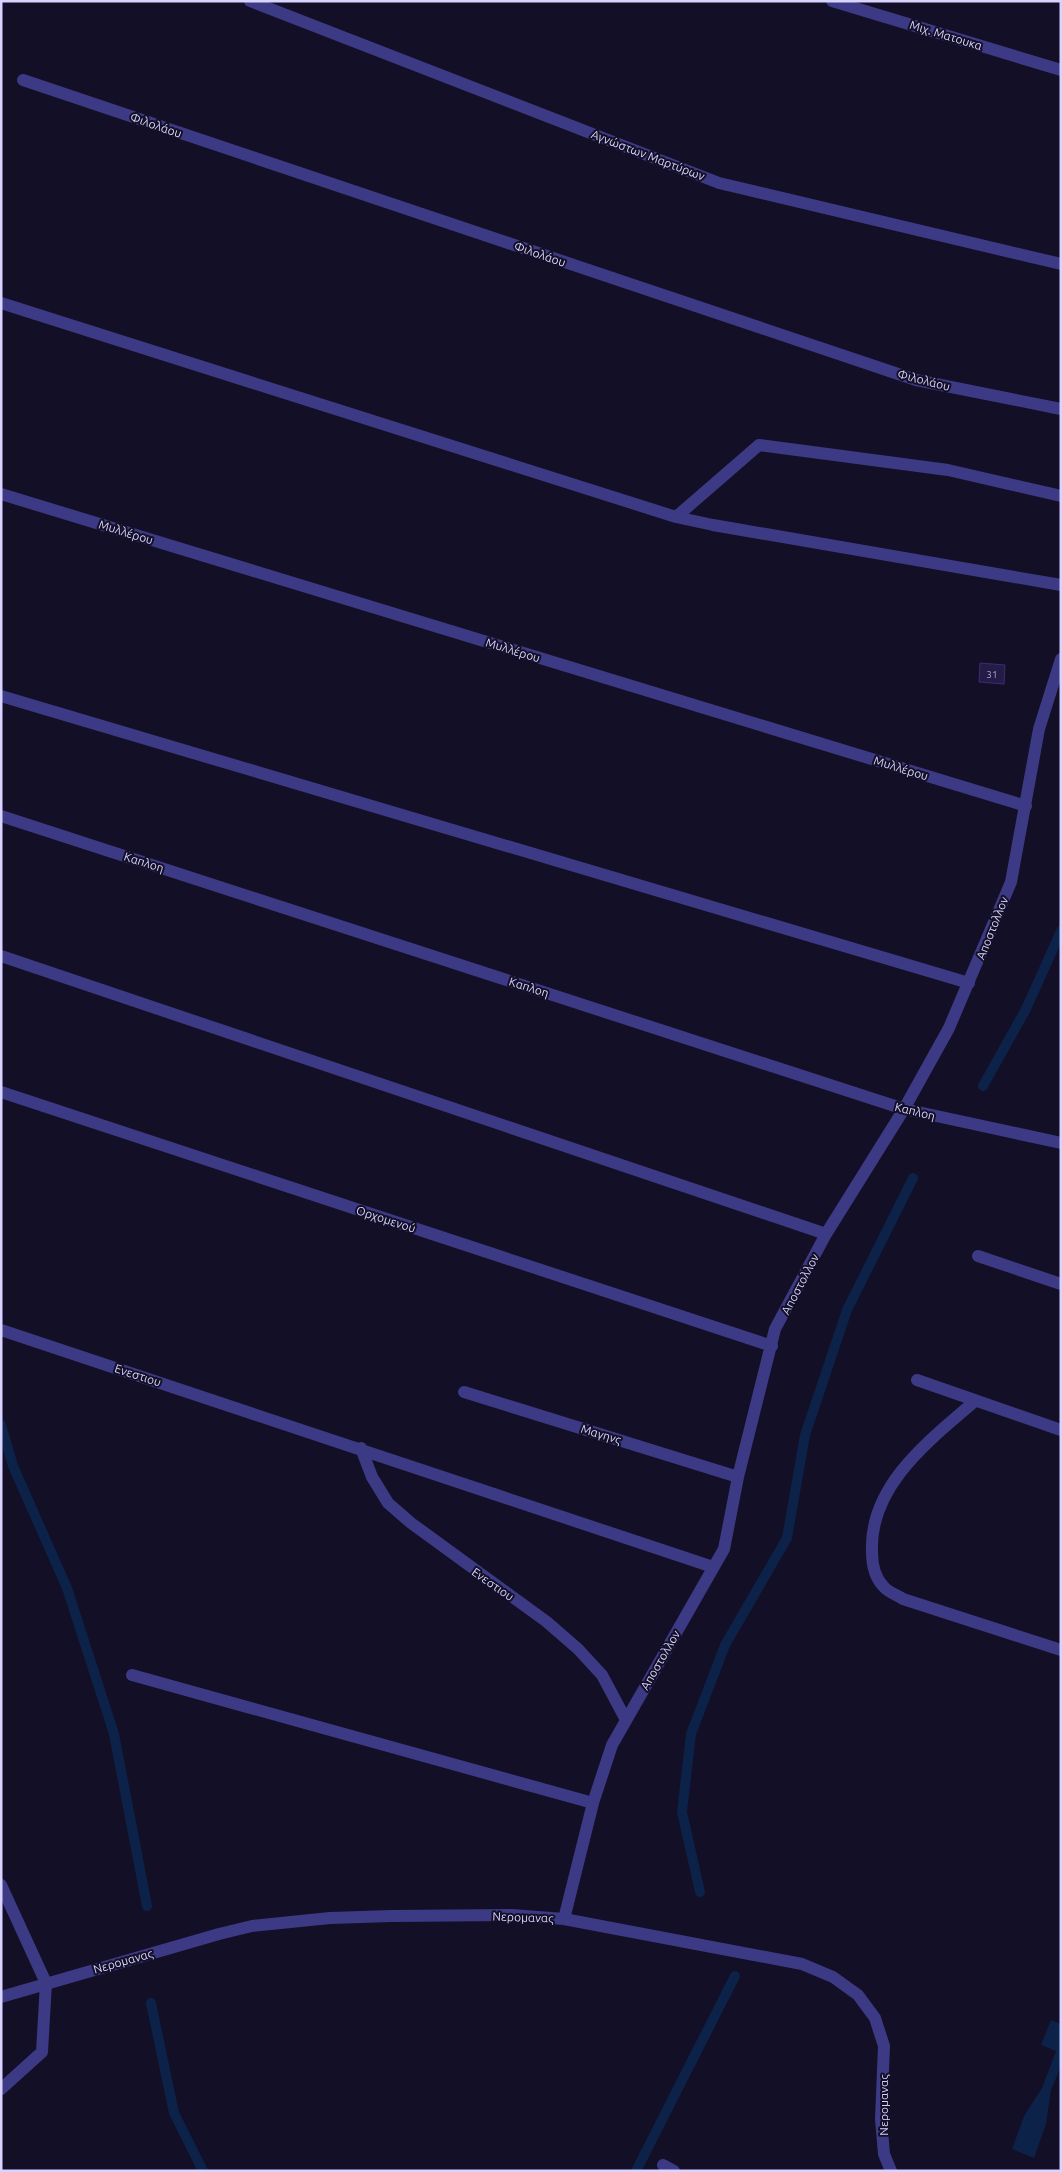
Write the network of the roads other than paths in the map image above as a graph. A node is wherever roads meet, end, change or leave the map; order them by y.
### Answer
1 (250, 1) edge
2 (832, 1) edge
3 (1061, 70) edge
4 (23, 80) dead end
5 (1061, 264) edge
6 (1, 303) edge
7 (1061, 409) edge
8 (1, 494) edge
9 (1061, 496) edge
10 (676, 517) junction
11 (1061, 585) edge
12 (1061, 660) edge
13 (1, 696) edge
14 (1026, 806) junction
15 (1, 816) edge
16 (1, 956) edge
17 (969, 983) junction
18 (1, 1092) edge
19 (904, 1109) junction
20 (1061, 1144) edge
21 (826, 1234) junction
22 (978, 1256) dead end
23 (1061, 1284) edge
24 (1, 1330) edge
25 (772, 1346) junction
26 (917, 1380) dead end
27 (464, 1392) dead end
28 (975, 1400) junction
29 (1061, 1430) edge
30 (361, 1448) junction
31 (738, 1477) junction
32 (713, 1567) junction
33 (1061, 1650) edge
34 (132, 1675) dead end
35 (626, 1720) junction
36 (593, 1803) junction
37 (1, 1885) edge
38 (564, 1918) junction
39 (46, 1983) junction
40 (1, 1997) edge
41 (1, 2089) edge
42 (891, 2171) edge

1 - 5 street, Αγνώστων Μαρτύρων
2 - 3 street, Μιχ. Ματουκα
4 - 7 street, Φιλολάου
6 - 10 street
8 - 14 street, Μυλλέρου
9 - 10 street
10 - 11 street
12 - 14 street, Αποστολλον
13 - 17 street
14 - 17 street, Αποστολλον
15 - 19 street, Καπλοη
16 - 21 street
17 - 19 street, Αποστολλον
18 - 25 street, Ορχομενού
19 - 20 street, Καπλοη
19 - 21 street, Αποστολλον
21 - 25 street, Αποστολλον
22 - 23 street
24 - 30 street, Ενεστιου
25 - 31 street, Αποστολλον
26 - 28 street
27 - 31 street, Μαγηνς
28 - 29 street
28 - 33 street
30 - 32 street, Ενεστιου
30 - 35 street, Ενεστιου
31 - 32 street, Αποστολλον
32 - 35 street, Αποστολλον
34 - 36 street
35 - 36 street, Αποστολλον
36 - 38 street, Αποστολλον
37 - 39 street
38 - 39 street, Νερομανας
38 - 42 street, Νερομανας
39 - 40 street, Νερομανας
39 - 41 street

